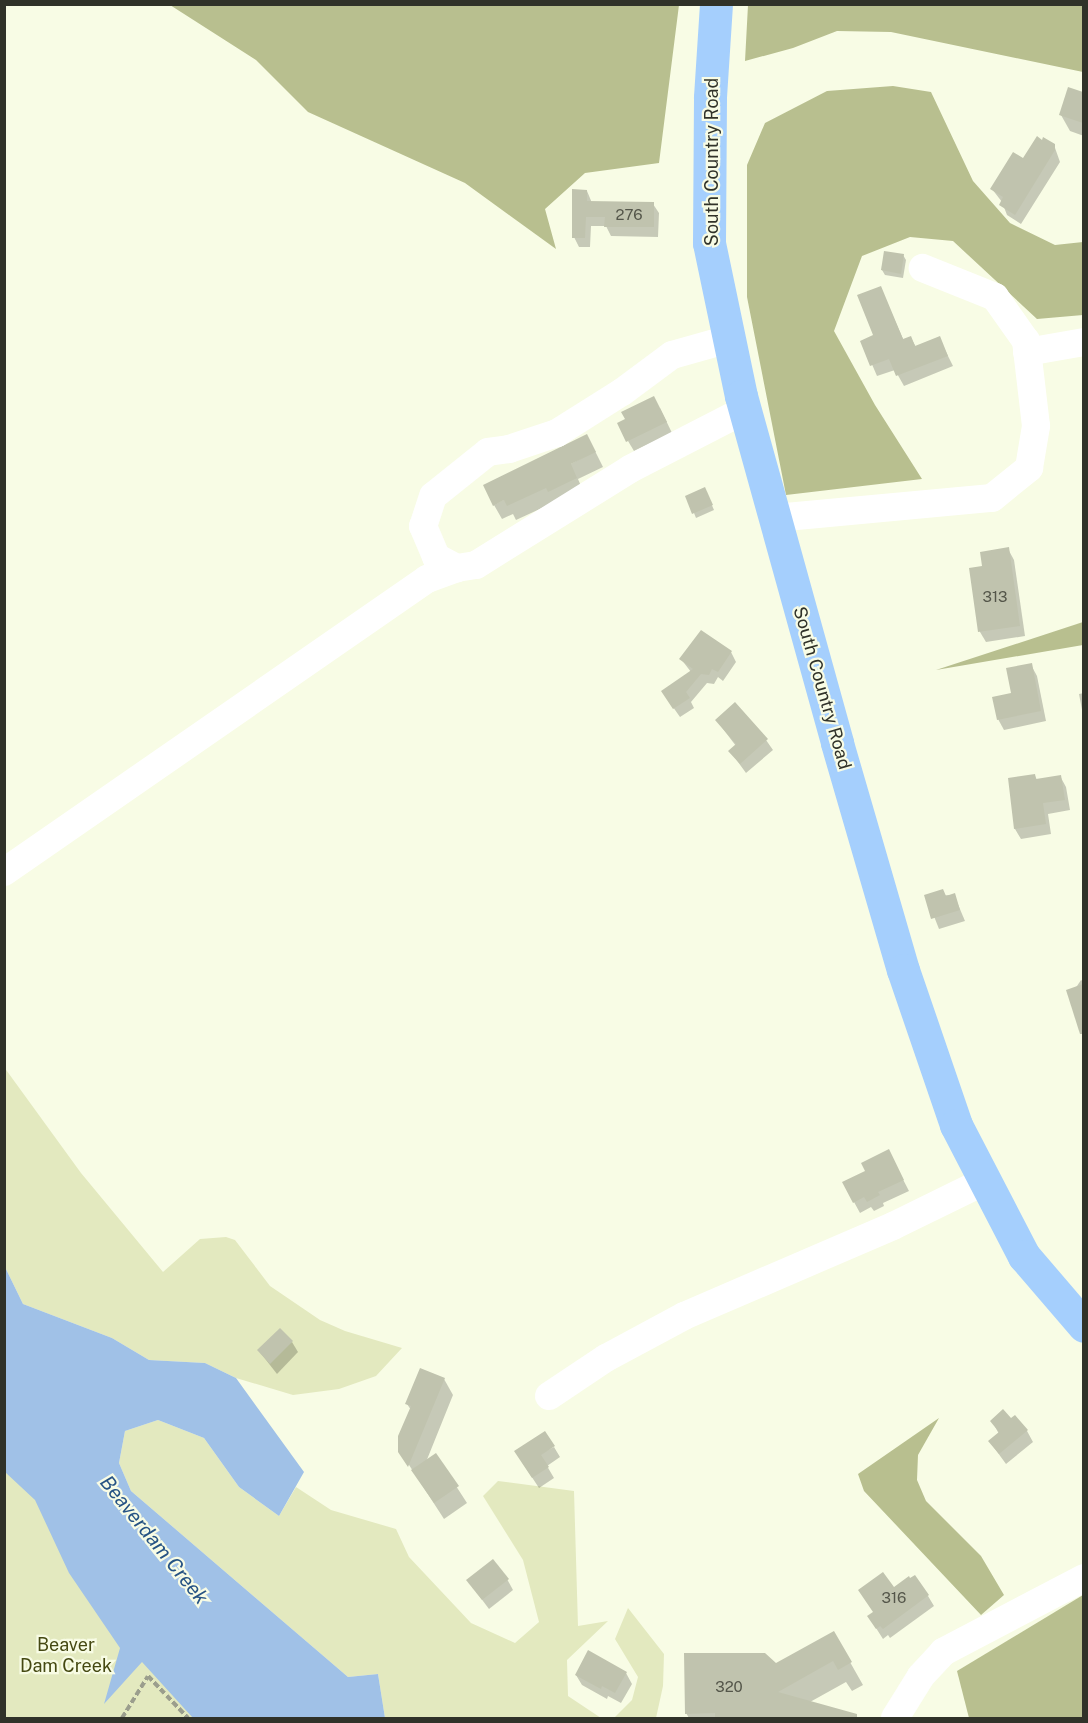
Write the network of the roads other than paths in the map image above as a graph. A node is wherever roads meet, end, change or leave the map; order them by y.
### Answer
1 (716, 4) edge
2 (923, 268) dead end
3 (729, 339) junction
4 (1083, 342) edge
5 (1028, 352) junction
6 (745, 410) junction
7 (775, 518) junction
8 (457, 568) junction
9 (4, 872) edge
10 (985, 1181) junction
11 (1083, 1326) edge
12 (549, 1396) dead end
13 (1083, 1578) edge
14 (895, 1719) edge

1 - 3 main road, South Country Road
2 - 5 lane
3 - 6 main road, South Country Road
3 - 8 lane
4 - 5 lane
5 - 7 lane
6 - 7 main road, South Country Road
6 - 8 lane
7 - 10 main road, South Country Road
8 - 9 lane
10 - 11 main road, South Country Road
10 - 12 lane
13 - 14 lane

